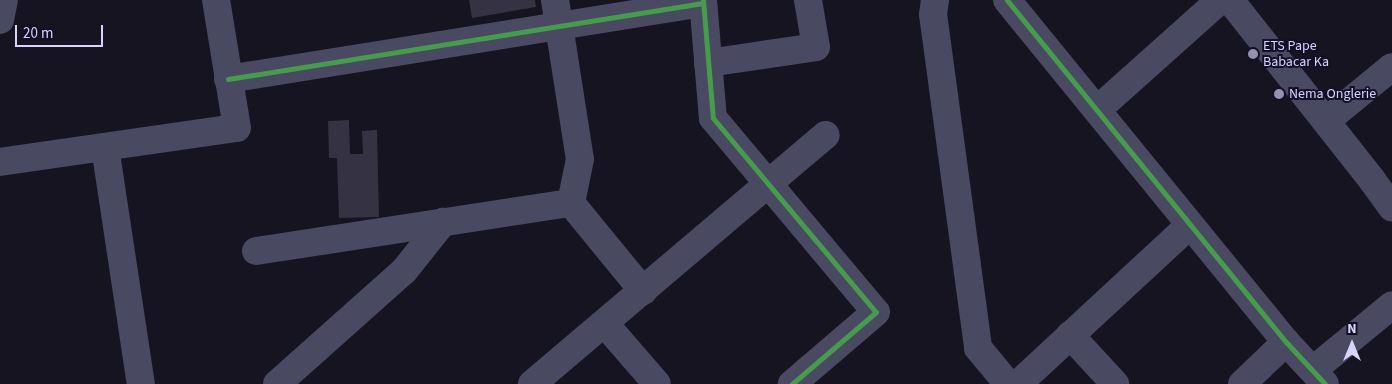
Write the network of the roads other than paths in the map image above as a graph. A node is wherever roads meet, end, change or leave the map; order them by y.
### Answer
1 (4, 0) edge
2 (216, 0) edge
3 (808, 0) edge
4 (935, 0) edge
5 (1007, 0) edge
6 (1220, 0) edge
7 (1230, 0) edge
8 (703, 1) edge
9 (557, 13) edge
10 (0, 20) edge
11 (708, 63) junction
12 (1392, 67) edge
13 (228, 79) junction
14 (1097, 110) junction
15 (1326, 121) junction
16 (826, 135) dead end
17 (106, 147) junction
18 (0, 162) edge
19 (768, 184) junction
20 (571, 203) junction
21 (1392, 208) edge
22 (443, 222) junction
23 (1190, 225) junction
24 (256, 250) dead end
25 (642, 291) junction
26 (1392, 305) edge
27 (605, 324) junction
28 (1070, 335) junction
29 (1286, 342) junction
30 (1319, 377) edge
31 (141, 384) edge
32 (277, 384) edge
33 (532, 384) edge
34 (657, 384) edge
35 (792, 384) edge
36 (1008, 384) edge
37 (1018, 384) edge
38 (1115, 384) edge
39 (1242, 384) edge

1 - 10 street
2 - 13 street
3 - 11 street
4 - 36 street
5 - 14 street
6 - 14 street
7 - 15 street
8 - 9 street
8 - 11 street
9 - 13 street
9 - 20 street
11 - 19 street
12 - 15 street
13 - 17 street
14 - 23 street
15 - 21 street
16 - 19 street
17 - 18 street
17 - 31 street
19 - 25 street
19 - 35 street
20 - 22 street
20 - 25 street
22 - 24 street
22 - 32 street
23 - 28 street
23 - 29 street
25 - 27 street
26 - 30 street
27 - 33 street
27 - 34 street
28 - 37 street
28 - 38 street
29 - 30 street
29 - 39 street

